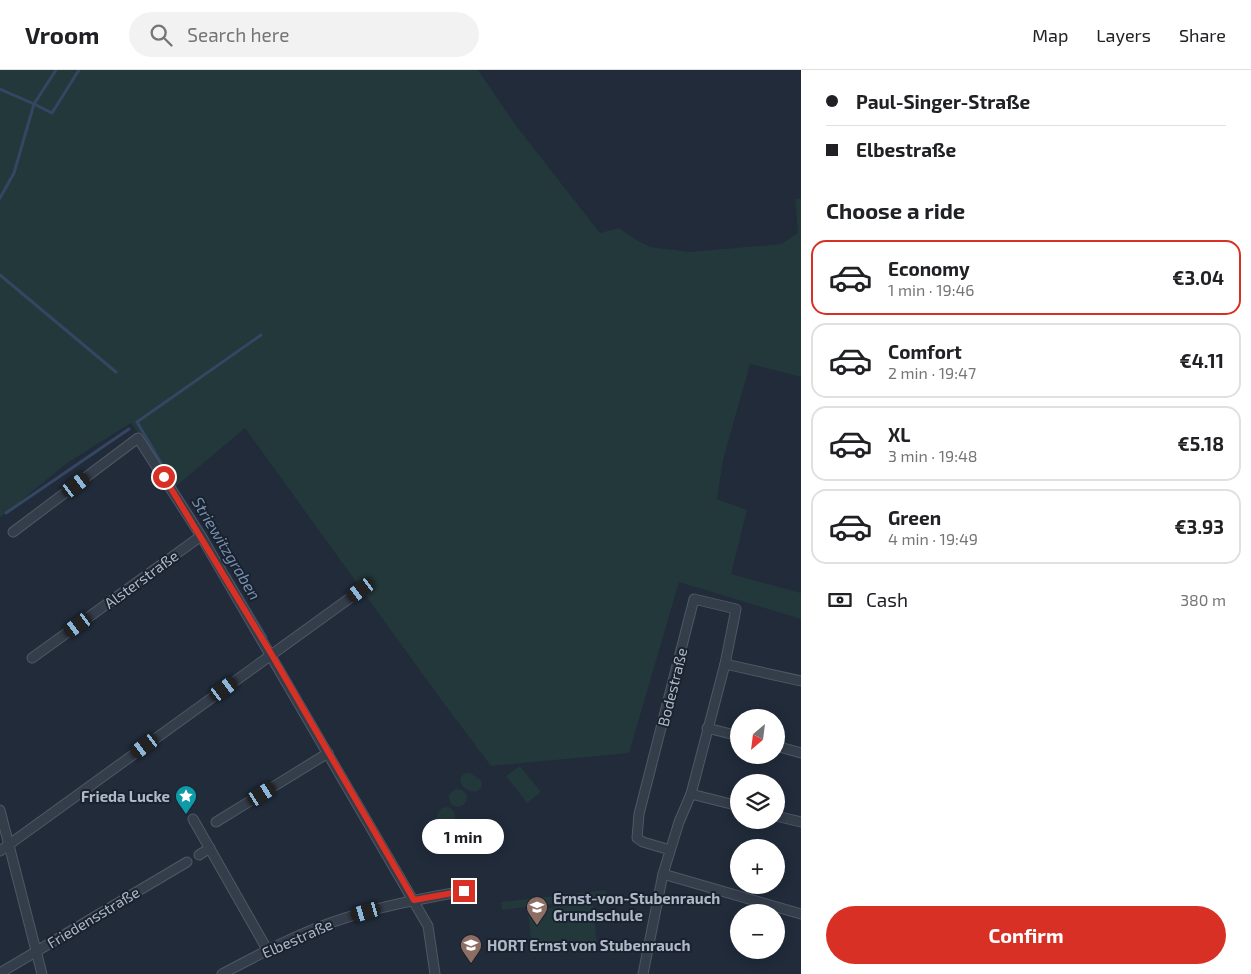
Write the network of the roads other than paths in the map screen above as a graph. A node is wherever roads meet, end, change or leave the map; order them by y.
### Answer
1 (13, 532) dead end
2 (201, 536) junction
3 (361, 590) dead end
4 (272, 655) junction
5 (32, 658) dead end
6 (725, 664) junction
7 (801, 681) edge
8 (707, 728) junction
9 (730, 734) edge
10 (785, 749) edge
11 (328, 753) junction
12 (801, 753) edge
13 (691, 794) junction
14 (730, 804) edge
15 (0, 810) edge
16 (193, 818) dead end
17 (785, 818) edge
18 (216, 822) dead end
19 (801, 822) edge
20 (9, 845) junction
21 (210, 848) junction
22 (670, 850) junction
23 (0, 851) edge
24 (199, 855) dead end
25 (187, 862) dead end
26 (664, 874) junction
27 (464, 891) dead end
28 (414, 900) junction
29 (801, 914) edge
30 (36, 951) junction
31 (268, 951) junction
32 (0, 973) edge
33 (42, 974) edge
34 (222, 974) edge
35 (435, 974) edge
36 (643, 974) edge

1 - 2 street
2 - 4 street
2 - 5 street, Alsterstraße
3 - 4 street
4 - 11 street
4 - 20 street
6 - 7 street
6 - 8 street, Bodestraße
6 - 22 street, Bodestraße
8 - 9 street
8 - 13 street, Bodestraße
10 - 12 street
11 - 18 street
11 - 28 street
13 - 14 street
13 - 22 street, Bodestraße
15 - 20 street
16 - 21 street
17 - 19 street
20 - 23 street
20 - 30 street
21 - 24 street
21 - 31 street
22 - 26 street, Bodestraße
25 - 30 street, Friedensstraße
26 - 29 street
26 - 36 street, Bodestraße
27 - 28 street, Elbestraße
28 - 31 street, Elbestraße
28 - 35 street
30 - 32 street, Friedensstraße
30 - 33 street
31 - 34 street, Elbestraße

